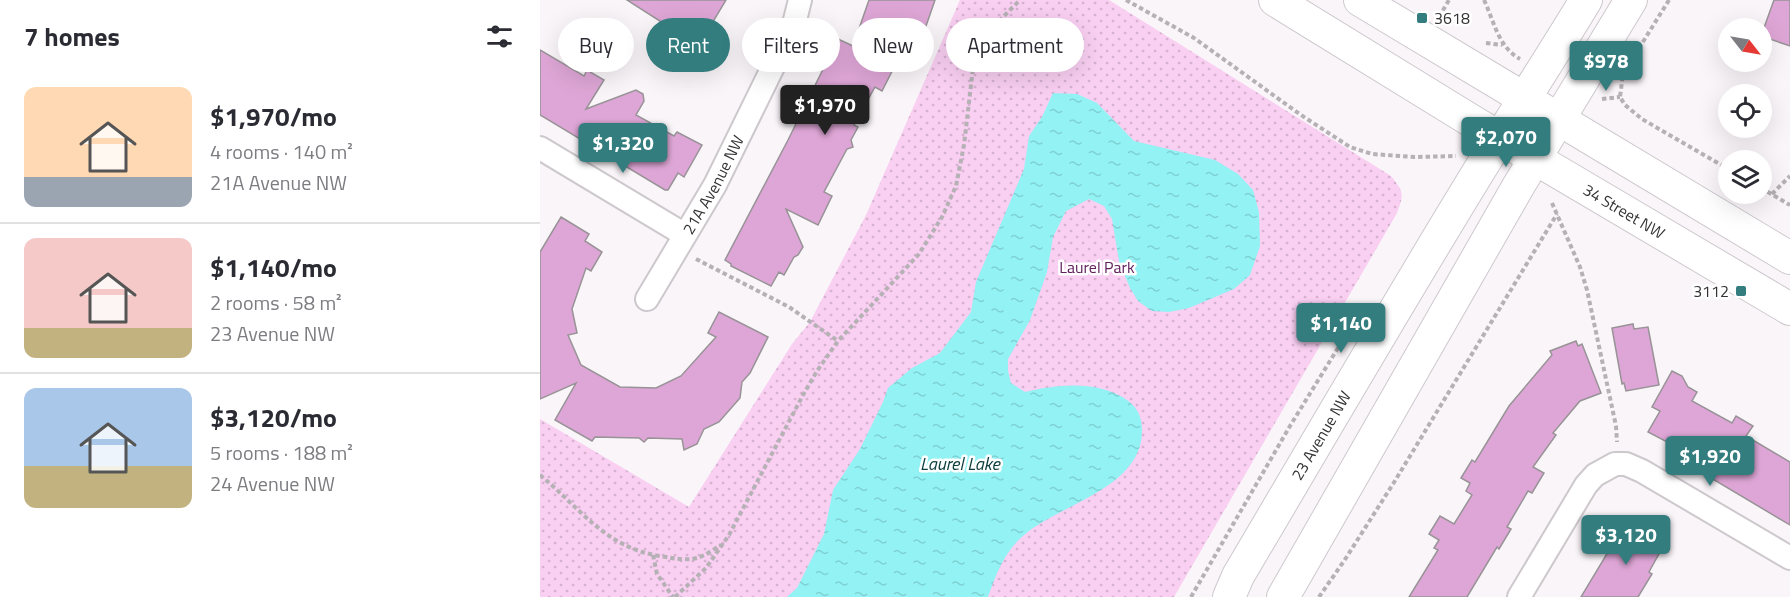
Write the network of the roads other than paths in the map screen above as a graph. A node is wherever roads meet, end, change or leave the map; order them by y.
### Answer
1 (800, 0) edge
2 (1275, 0) edge
3 (1360, 0) edge
4 (1586, 0) edge
5 (1631, 0) edge
6 (1526, 99) junction
7 (1560, 119) junction
8 (1501, 137) junction
9 (540, 148) edge
10 (1536, 157) junction
11 (681, 242) junction
12 (1790, 258) edge
13 (647, 299) dead end
14 (1790, 309) edge
15 (1790, 558) edge
16 (1229, 597) edge
17 (1283, 597) edge
18 (1520, 597) edge

1 - 11 street, 21A Avenue NW
2 - 8 main road, 34 Street NW
3 - 6 main road
4 - 6 main road, 23 Avenue NW
5 - 7 main road
6 - 7 main road
6 - 8 main road, 23 Avenue NW
7 - 10 main road
7 - 12 main road
8 - 10 main road, 34 Street NW
8 - 16 main road, 23 Avenue NW
9 - 11 street
10 - 14 main road, 34 Street NW
10 - 17 main road
11 - 13 street, 21A Avenue NW
15 - 18 street

